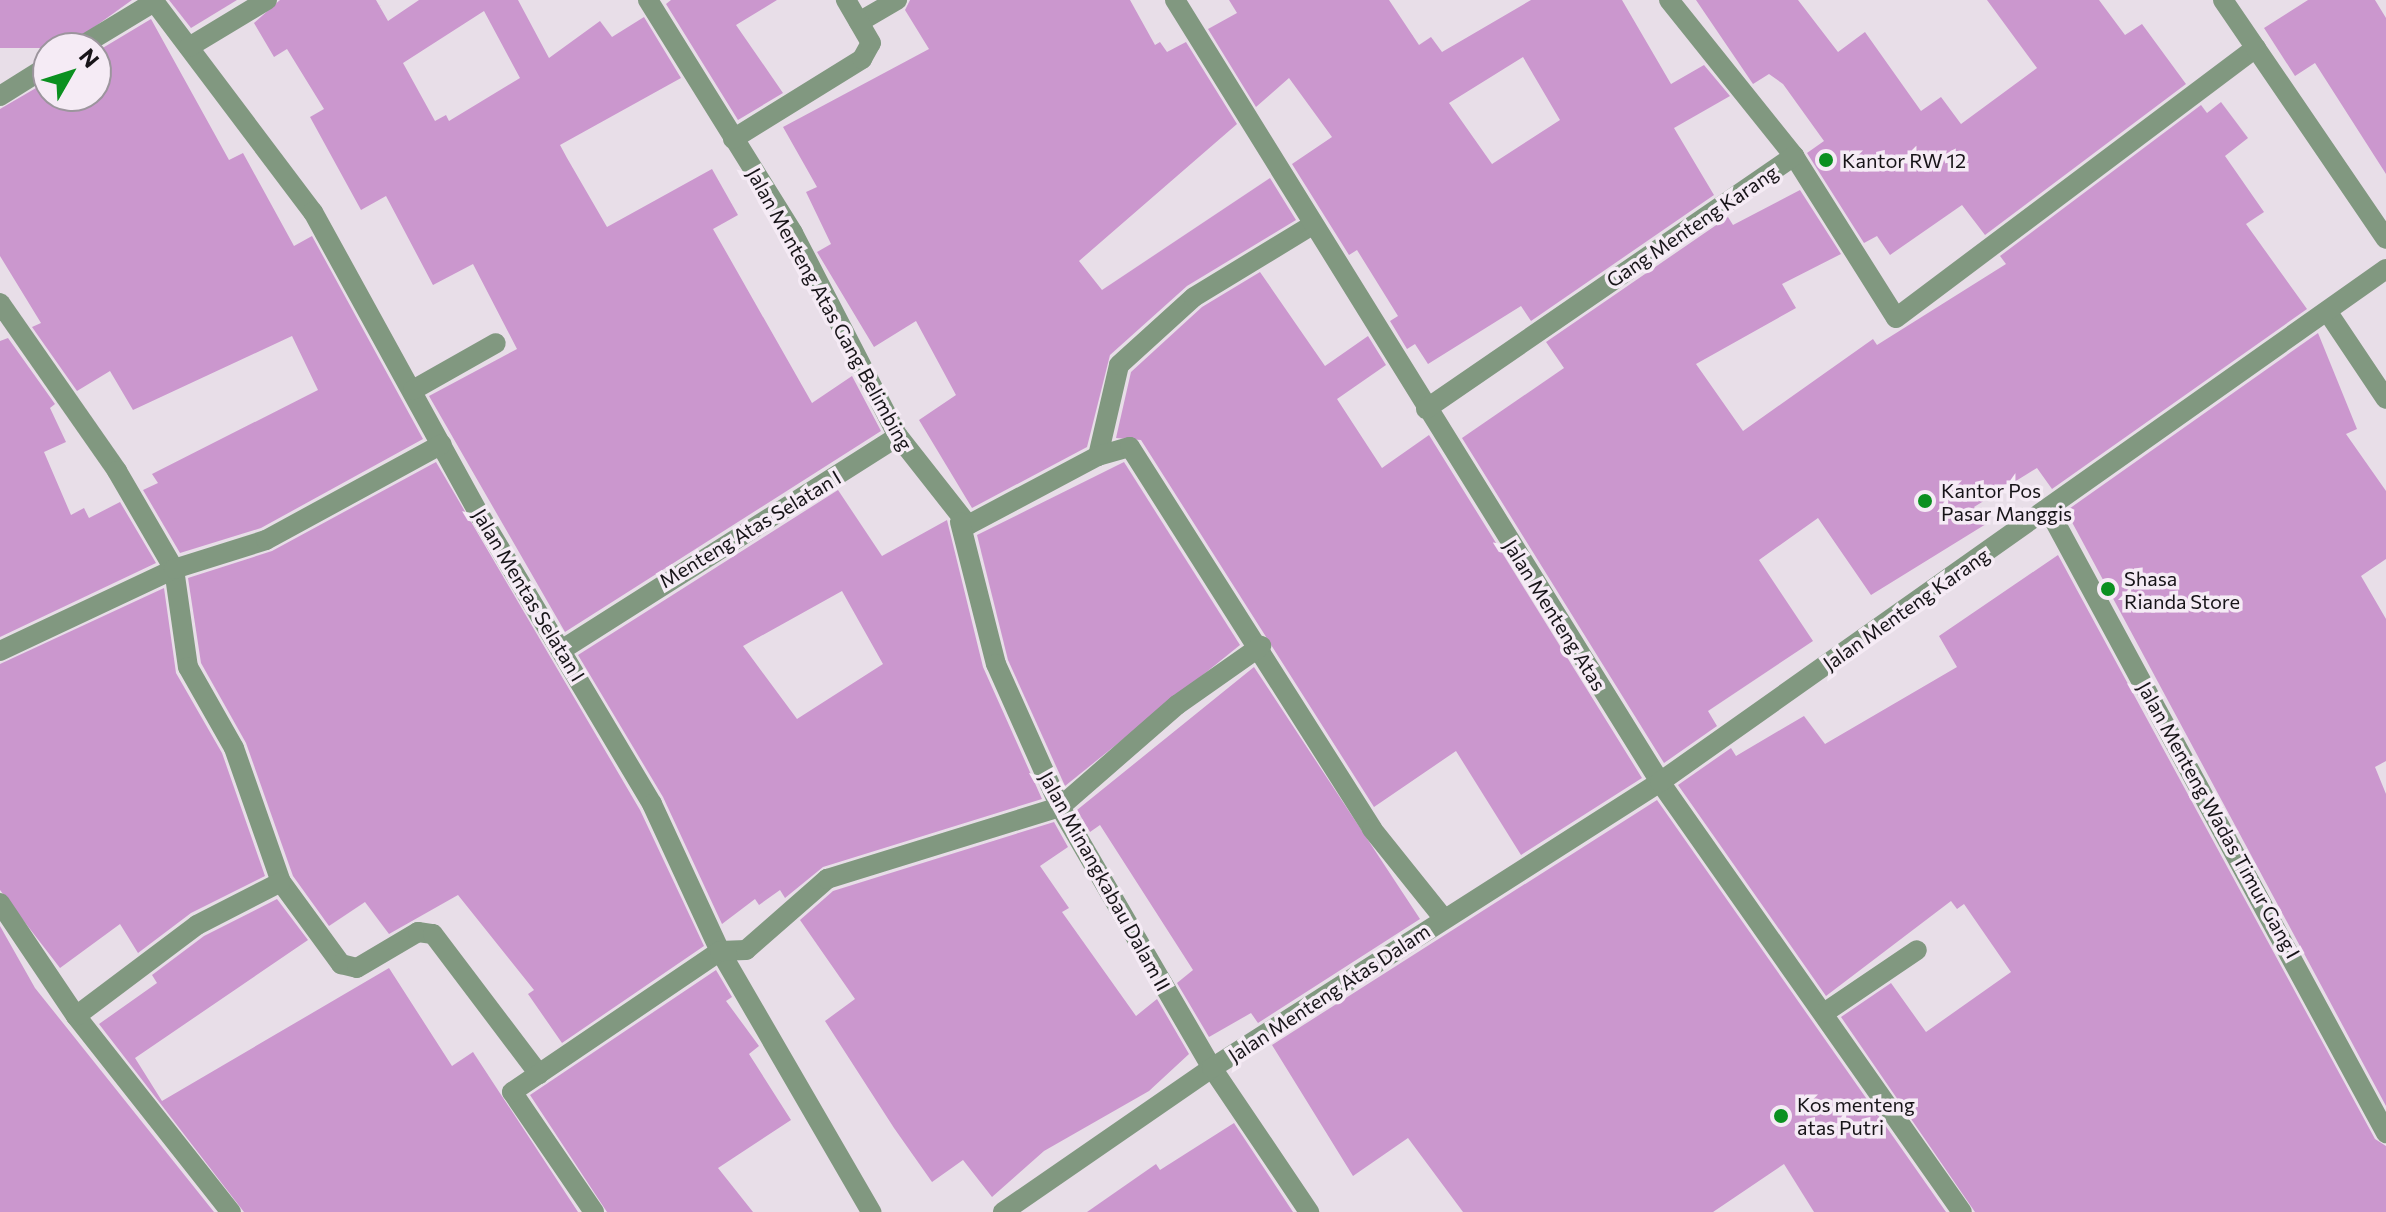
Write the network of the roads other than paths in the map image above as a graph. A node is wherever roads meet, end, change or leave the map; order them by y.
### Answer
1 (267, 0) edge
2 (648, 0) edge
3 (846, 0) edge
4 (897, 0) edge
5 (1175, 0) edge
6 (1669, 0) edge
7 (2223, 0) edge
8 (154, 1) edge
9 (859, 22) junction
10 (104, 32) edge
11 (189, 47) junction
12 (2256, 48) junction
13 (32, 76) edge
14 (0, 96) edge
15 (733, 139) junction
16 (1794, 156) junction
17 (1311, 226) junction
18 (2386, 239) edge
19 (2386, 269) edge
20 (0, 303) edge
21 (2329, 314) junction
22 (496, 343) dead end
23 (413, 390) junction
24 (2386, 399) edge
25 (1426, 409) junction
26 (898, 436) junction
27 (442, 444) junction
28 (1098, 456) junction
29 (2048, 509) junction
30 (960, 522) junction
31 (174, 569) junction
32 (1261, 646) junction
33 (563, 649) junction
34 (0, 651) edge
35 (1660, 782) junction
36 (1060, 807) junction
37 (281, 882) junction
38 (0, 903) edge
39 (1444, 919) junction
40 (1917, 950) dead end
41 (720, 951) junction
42 (1824, 1013) junction
43 (76, 1016) junction
44 (1212, 1068) junction
45 (539, 1074) junction
46 (2386, 1133) edge
47 (231, 1212) edge
48 (594, 1212) edge
49 (871, 1212) edge
50 (1003, 1212) edge
51 (1309, 1212) edge
52 (1962, 1212) edge

1 - 11 street
2 - 15 street, Jalan Menteng Atas Gang Belimbing
3 - 9 street
4 - 9 street
5 - 17 street, Jalan Menteng Atas
6 - 16 street, Gang Menteng Karang
7 - 12 street
8 - 10 street
8 - 11 street, Jalan Mentas Selatan I
9 - 15 street
11 - 23 street, Jalan Mentas Selatan I
12 - 16 street
12 - 18 street
13 - 14 street
15 - 26 street, Jalan Menteng Atas Gang Belimbing
16 - 25 street, Gang Menteng Karang
17 - 25 street, Jalan Menteng Atas
17 - 28 street
19 - 21 street, Jalan Menteng Karang
20 - 31 street
21 - 24 street
21 - 29 street, Jalan Menteng Karang
22 - 23 street
23 - 27 street, Jalan Mentas Selatan I
25 - 35 street, Jalan Menteng Atas
26 - 30 street, Jalan Menteng Atas Gang Belimbing
26 - 33 street, Menteng Atas Selatan I
27 - 31 street
27 - 33 street, Jalan Mentas Selatan I
28 - 30 street
28 - 32 street
29 - 35 street, Jalan Menteng Karang
29 - 46 street, Jalan Menteng Wadas Timur Gang I
30 - 36 street, Jalan Minangkabau Dalam II
31 - 34 street
31 - 37 street
32 - 36 street
32 - 39 street
33 - 41 street, Jalan Mentas Selatan I
35 - 39 street, Jalan Menteng Atas Dalam
35 - 42 street, Jalan Menteng Atas
36 - 41 street
36 - 44 street, Jalan Minangkabau Dalam II
37 - 43 street
37 - 45 street
38 - 43 street
39 - 44 street, Jalan Menteng Atas Dalam
40 - 42 street
41 - 45 street
41 - 49 street, Jalan Mentas Selatan I
42 - 52 street, Jalan Menteng Atas
43 - 47 street
44 - 50 street, Jalan Menteng Atas Dalam
44 - 51 street, Jalan Minangkabau Dalam II
45 - 48 street

